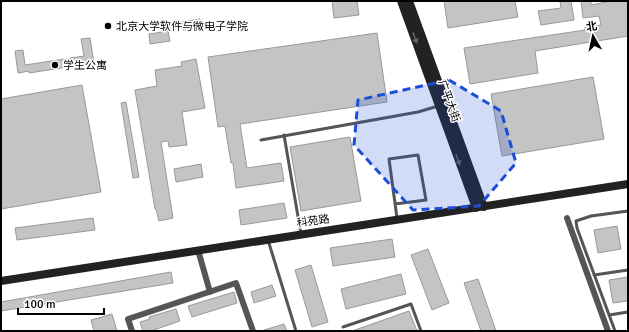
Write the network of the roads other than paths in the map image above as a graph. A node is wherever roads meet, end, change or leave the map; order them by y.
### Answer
1 (401, 1) edge
2 (409, 1) edge
3 (442, 104) junction
4 (284, 136) junction
5 (261, 140) dead end
6 (628, 184) edge
7 (395, 204) junction
8 (480, 208) junction
9 (628, 211) edge
10 (567, 218) dead end
11 (397, 220) junction
12 (300, 234) junction
13 (267, 239) junction
14 (198, 250) junction
15 (628, 270) edge
16 (594, 276) junction
17 (1, 280) edge
18 (210, 292) junction
19 (628, 312) edge
20 (609, 315) junction
21 (343, 327) dead end
22 (132, 331) edge
23 (253, 331) edge
24 (296, 331) edge
25 (421, 331) edge
26 (608, 331) edge
27 (615, 331) edge

1 -> 3 street, 广平大街
2 - 3 street, 广平大街
3 - 4 lane
3 - 8 street, 广平大街
4 - 5 lane
4 - 12 lane
6 - 8 street, 科苑路
7 - 7 lane
7 - 11 lane
8 - 11 street, 科苑路
9 - 16 lane
10 - 26 street
11 - 12 street, 科苑路
12 - 13 street, 科苑路
13 - 14 street, 科苑路
13 - 24 lane
14 - 17 street, 科苑路
14 - 18 street
15 - 16 lane
16 - 20 lane
18 - 22 street
18 - 23 street
19 - 20 lane
20 - 27 lane
21 - 25 lane

